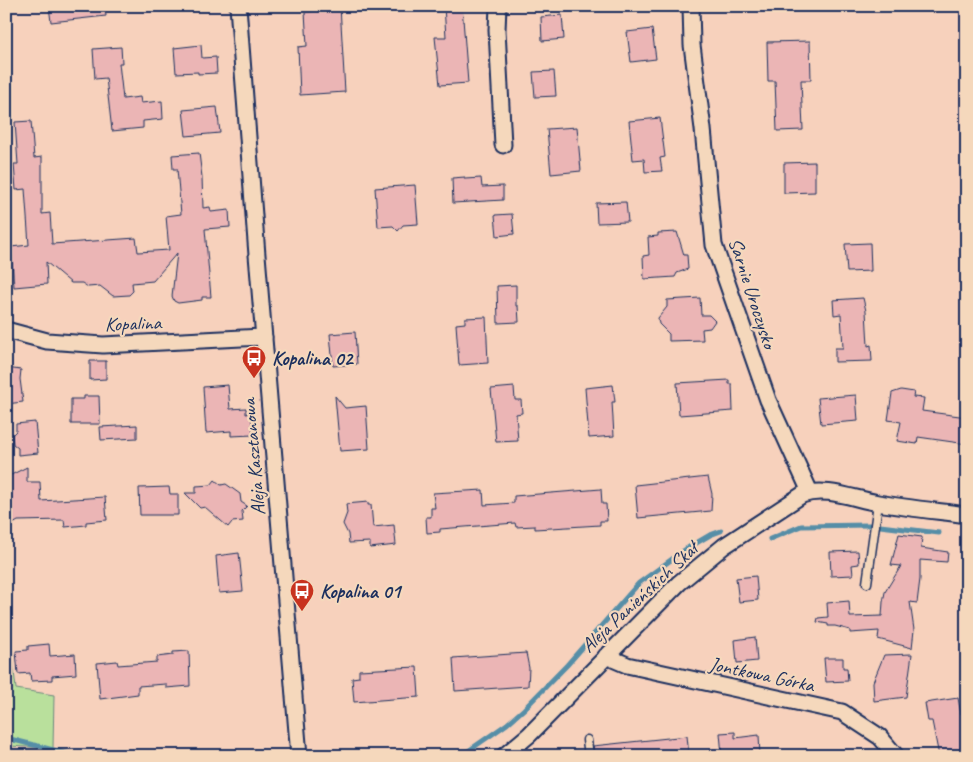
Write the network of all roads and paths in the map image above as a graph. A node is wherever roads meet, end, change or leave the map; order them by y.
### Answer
1 (238, 6) edge
2 (498, 6) edge
3 (691, 6) edge
4 (503, 145) dead end
5 (6, 330) edge
6 (264, 336) junction
7 (810, 492) junction
8 (878, 503) junction
9 (967, 515) edge
10 (866, 583) dead end
11 (606, 656) junction
12 (587, 740) dead end
13 (298, 756) edge
14 (504, 756) edge
15 (588, 756) edge
16 (896, 756) edge

1 - 6 street, Aleja Kasztanowa
2 - 4 street
3 - 7 street, Sarnie Uroczysko
5 - 6 street, Kopalina
6 - 13 street, Aleja Kasztanowa
7 - 8 street
7 - 11 street, Aleja Panieńskich Skał
8 - 9 street
8 - 10 lane
11 - 14 street, Aleja Panieńskich Skał
11 - 16 street, Jontkowa Górka
12 - 15 lane

